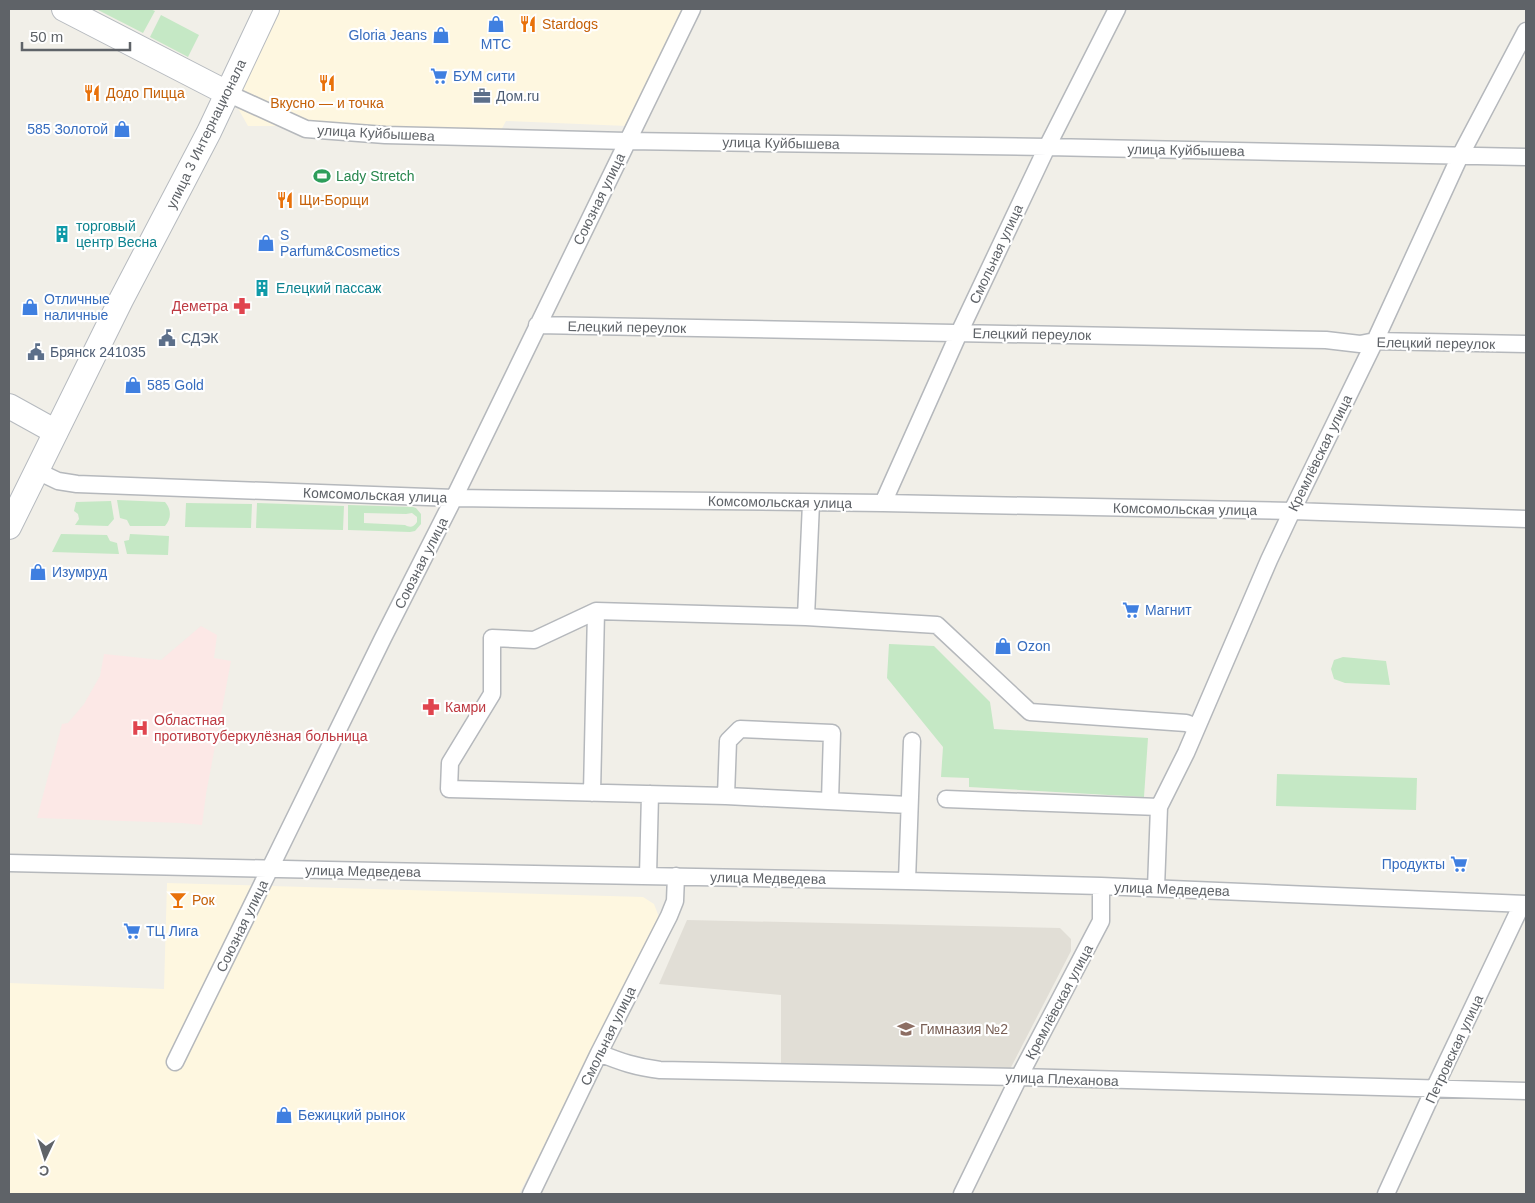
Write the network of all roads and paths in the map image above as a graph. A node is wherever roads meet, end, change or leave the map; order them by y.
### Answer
1 (64, 9) edge
2 (267, 9) edge
3 (692, 9) edge
4 (1117, 9) edge
5 (1526, 31) edge
6 (227, 93) junction
7 (627, 141) junction
8 (1047, 147) junction
9 (1460, 156) junction
10 (1526, 157) edge
11 (537, 325) junction
12 (959, 333) junction
13 (1374, 341) junction
14 (1526, 344) edge
15 (9, 406) edge
16 (56, 432) junction
17 (37, 471) junction
18 (454, 498) junction
19 (812, 503) junction
20 (883, 503) junction
21 (1292, 511) junction
22 (1526, 519) edge
23 (9, 527) edge
24 (596, 611) junction
25 (806, 617) junction
26 (1197, 727) junction
27 (912, 741) dead end
28 (592, 793) junction
29 (650, 794) junction
30 (726, 796) junction
31 (946, 799) dead end
32 (830, 801) junction
33 (909, 805) junction
34 (1158, 807) junction
35 (9, 863) edge
36 (270, 869) junction
37 (648, 876) junction
38 (676, 876) junction
39 (907, 881) junction
40 (1101, 886) junction
41 (1156, 888) junction
42 (1524, 904) edge
43 (599, 1053) junction
44 (176, 1062) dead end
45 (1019, 1077) junction
46 (1434, 1089) junction
47 (1526, 1091) edge
48 (531, 1194) edge
49 (962, 1194) edge
50 (1386, 1194) edge

1 - 6 main road, улица Куйбышева
2 - 6 main road, улица 3 Интернационала
3 - 7 street, Союзная улица
4 - 8 street, Смольная улица
5 - 9 street, Кремлёвская улица
6 - 7 street, улица Куйбышева
6 - 16 main road, улица 3 Интернационала
7 - 8 street, улица Куйбышева
7 - 11 street, Союзная улица
8 - 9 street, улица Куйбышева
8 - 12 street, Смольная улица
9 - 10 street, улица Куйбышева
9 - 13 street, Кремлёвская улица
11 - 12 street, Елецкий переулок
11 - 18 street, Союзная улица
12 - 13 street, Елецкий переулок
12 - 20 street, Смольная улица
13 - 14 street, Елецкий переулок
13 - 21 street, Кремлёвская улица
15 - 16 main road
16 - 17 main road, улица 3 Интернационала
17 - 18 street, Комсомольская улица
17 - 23 main road, улица 3 Интернационала
18 - 19 street, Комсомольская улица
18 - 36 street, Союзная улица
19 - 20 street, Комсомольская улица
19 - 25 street
20 - 21 street, Комсомольская улица
21 - 22 street, Комсомольская улица
21 - 26 street, Кремлёвская улица
24 - 25 street
24 - 28 street
24 - 28 street
25 - 26 street
26 - 34 street, Кремлёвская улица
27 - 33 street
28 - 29 street
29 - 30 street
29 - 37 street
30 - 32 street
30 - 32 street
31 - 34 street
32 - 33 street
33 - 39 street
34 - 41 street, Кремлёвская улица
35 - 36 street, улица Медведева
36 - 37 street, улица Медведева
36 - 44 street, Союзная улица
37 - 38 street, улица Медведева
38 - 39 street, улица Медведева
38 - 43 street, Смольная улица
39 - 40 street, улица Медведева
40 - 41 street, улица Медведева
40 - 45 street, Кремлёвская улица
41 - 42 street, улица Медведева
42 - 46 street, Петровская улица
43 - 45 street, улица Плеханова
43 - 48 street, Смольная улица
45 - 46 street, улица Плеханова
45 - 49 street, Кремлёвская улица
46 - 47 street, улица Плеханова
46 - 50 street, Петровская улица

